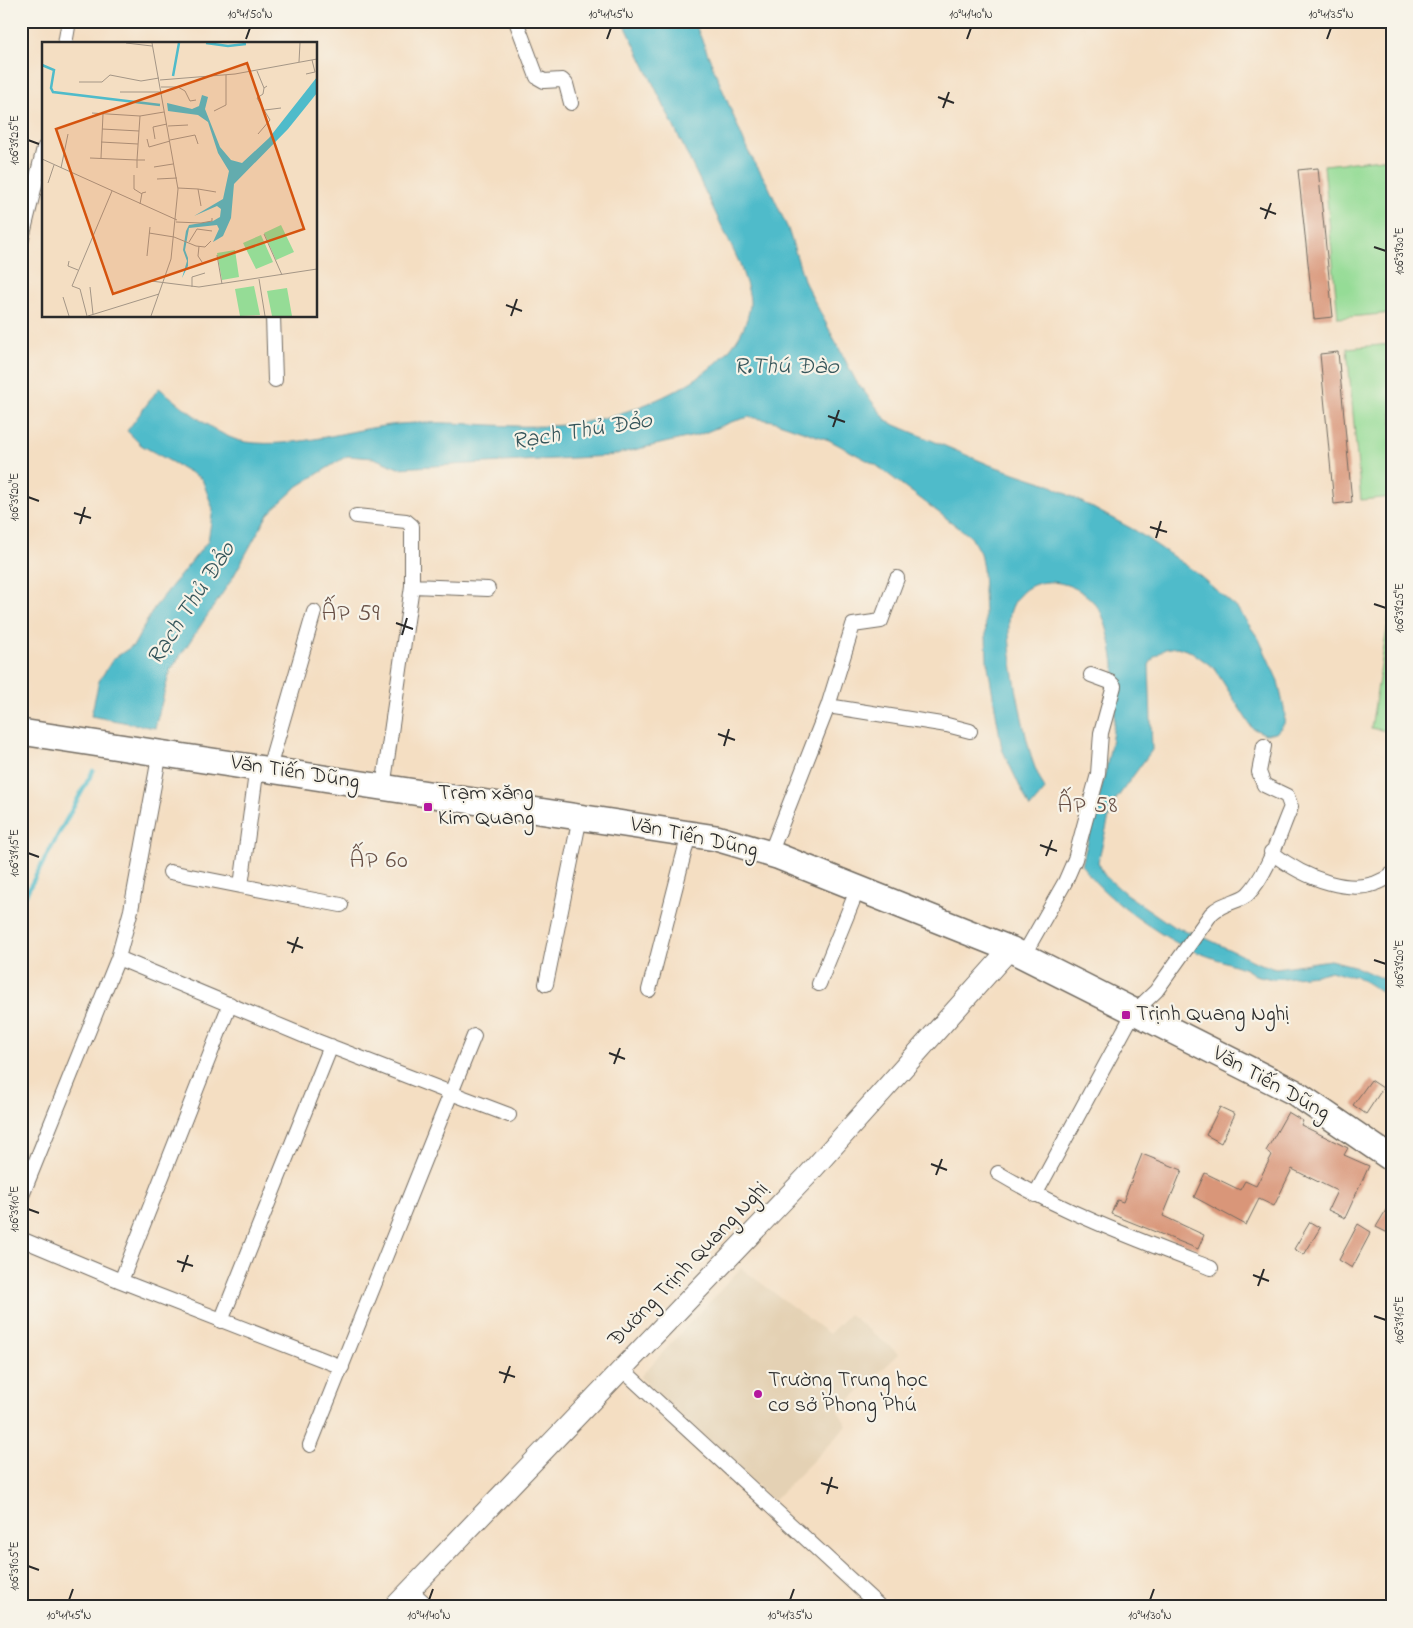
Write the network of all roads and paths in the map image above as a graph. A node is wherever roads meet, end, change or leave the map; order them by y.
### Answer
1 (69, 21) edge
2 (516, 21) edge
3 (64, 42) edge
4 (571, 103) dead end
5 (42, 166) edge
6 (39, 194) edge
7 (21, 242) edge
8 (273, 318) edge
9 (275, 380) dead end
10 (356, 516) dead end
11 (897, 578) dead end
12 (412, 586) junction
13 (488, 589) dead end
14 (314, 612) dead end
15 (1091, 675) dead end
16 (828, 706) junction
17 (970, 731) dead end
18 (21, 732) edge
19 (1264, 746) dead end
20 (160, 752) junction
21 (263, 767) junction
22 (383, 788) junction
23 (580, 817) junction
24 (689, 834) junction
25 (1271, 852) junction
26 (770, 854) junction
27 (170, 872) dead end
28 (1392, 874) edge
29 (240, 886) junction
30 (858, 888) junction
31 (341, 905) dead end
32 (1016, 952) junction
33 (118, 958) junction
34 (546, 984) dead end
35 (820, 984) dead end
36 (649, 990) dead end
37 (230, 1004) junction
38 (1134, 1012) junction
39 (474, 1036) dead end
40 (331, 1046) junction
41 (451, 1093) junction
42 (509, 1115) dead end
43 (1392, 1158) edge
44 (998, 1173) dead end
45 (1035, 1195) junction
46 (21, 1198) edge
47 (21, 1239) edge
48 (1211, 1268) dead end
49 (121, 1281) junction
50 (221, 1320) junction
51 (342, 1367) junction
52 (622, 1369) junction
53 (310, 1445) dead end
54 (410, 1590) junction
55 (394, 1607) edge
56 (429, 1607) edge
57 (880, 1607) edge

1 - 3 street
2 - 4 street
5 - 6 street
6 - 7 street
8 - 9 street
10 - 12 street
11 - 16 street
12 - 13 street
12 - 22 street
14 - 21 street
15 - 32 street
16 - 17 street
16 - 26 street
18 - 20 highway, Văn Tiến Dũng
19 - 25 street
20 - 21 highway, Văn Tiến Dũng
20 - 33 street
21 - 22 highway, Văn Tiến Dũng
21 - 29 street
22 - 23 highway, Văn Tiến Dũng
23 - 24 highway, Văn Tiến Dũng
23 - 34 street
24 - 26 highway, Văn Tiến Dũng
24 - 36 street
25 - 28 street
25 - 38 street
26 - 30 highway, Văn Tiến Dũng
27 - 29 street
29 - 31 street
30 - 32 highway, Văn Tiến Dũng
30 - 35 street
32 - 38 highway, Văn Tiến Dũng
32 - 52 main road, Đường Trịnh Quang Nghị
33 - 37 street
33 - 46 street
37 - 40 street
37 - 49 street
38 - 43 highway, Văn Tiến Dũng
38 - 45 street
39 - 41 street
40 - 41 street
40 - 50 street
41 - 42 street
41 - 51 street
44 - 45 street
45 - 48 street
47 - 49 street
49 - 50 street
50 - 51 street
51 - 53 street
52 - 54 main road, Đường Trịnh Quang Nghị
52 - 57 street
54 - 55 main road, Đường Trịnh Quang Nghị
54 - 56 street

